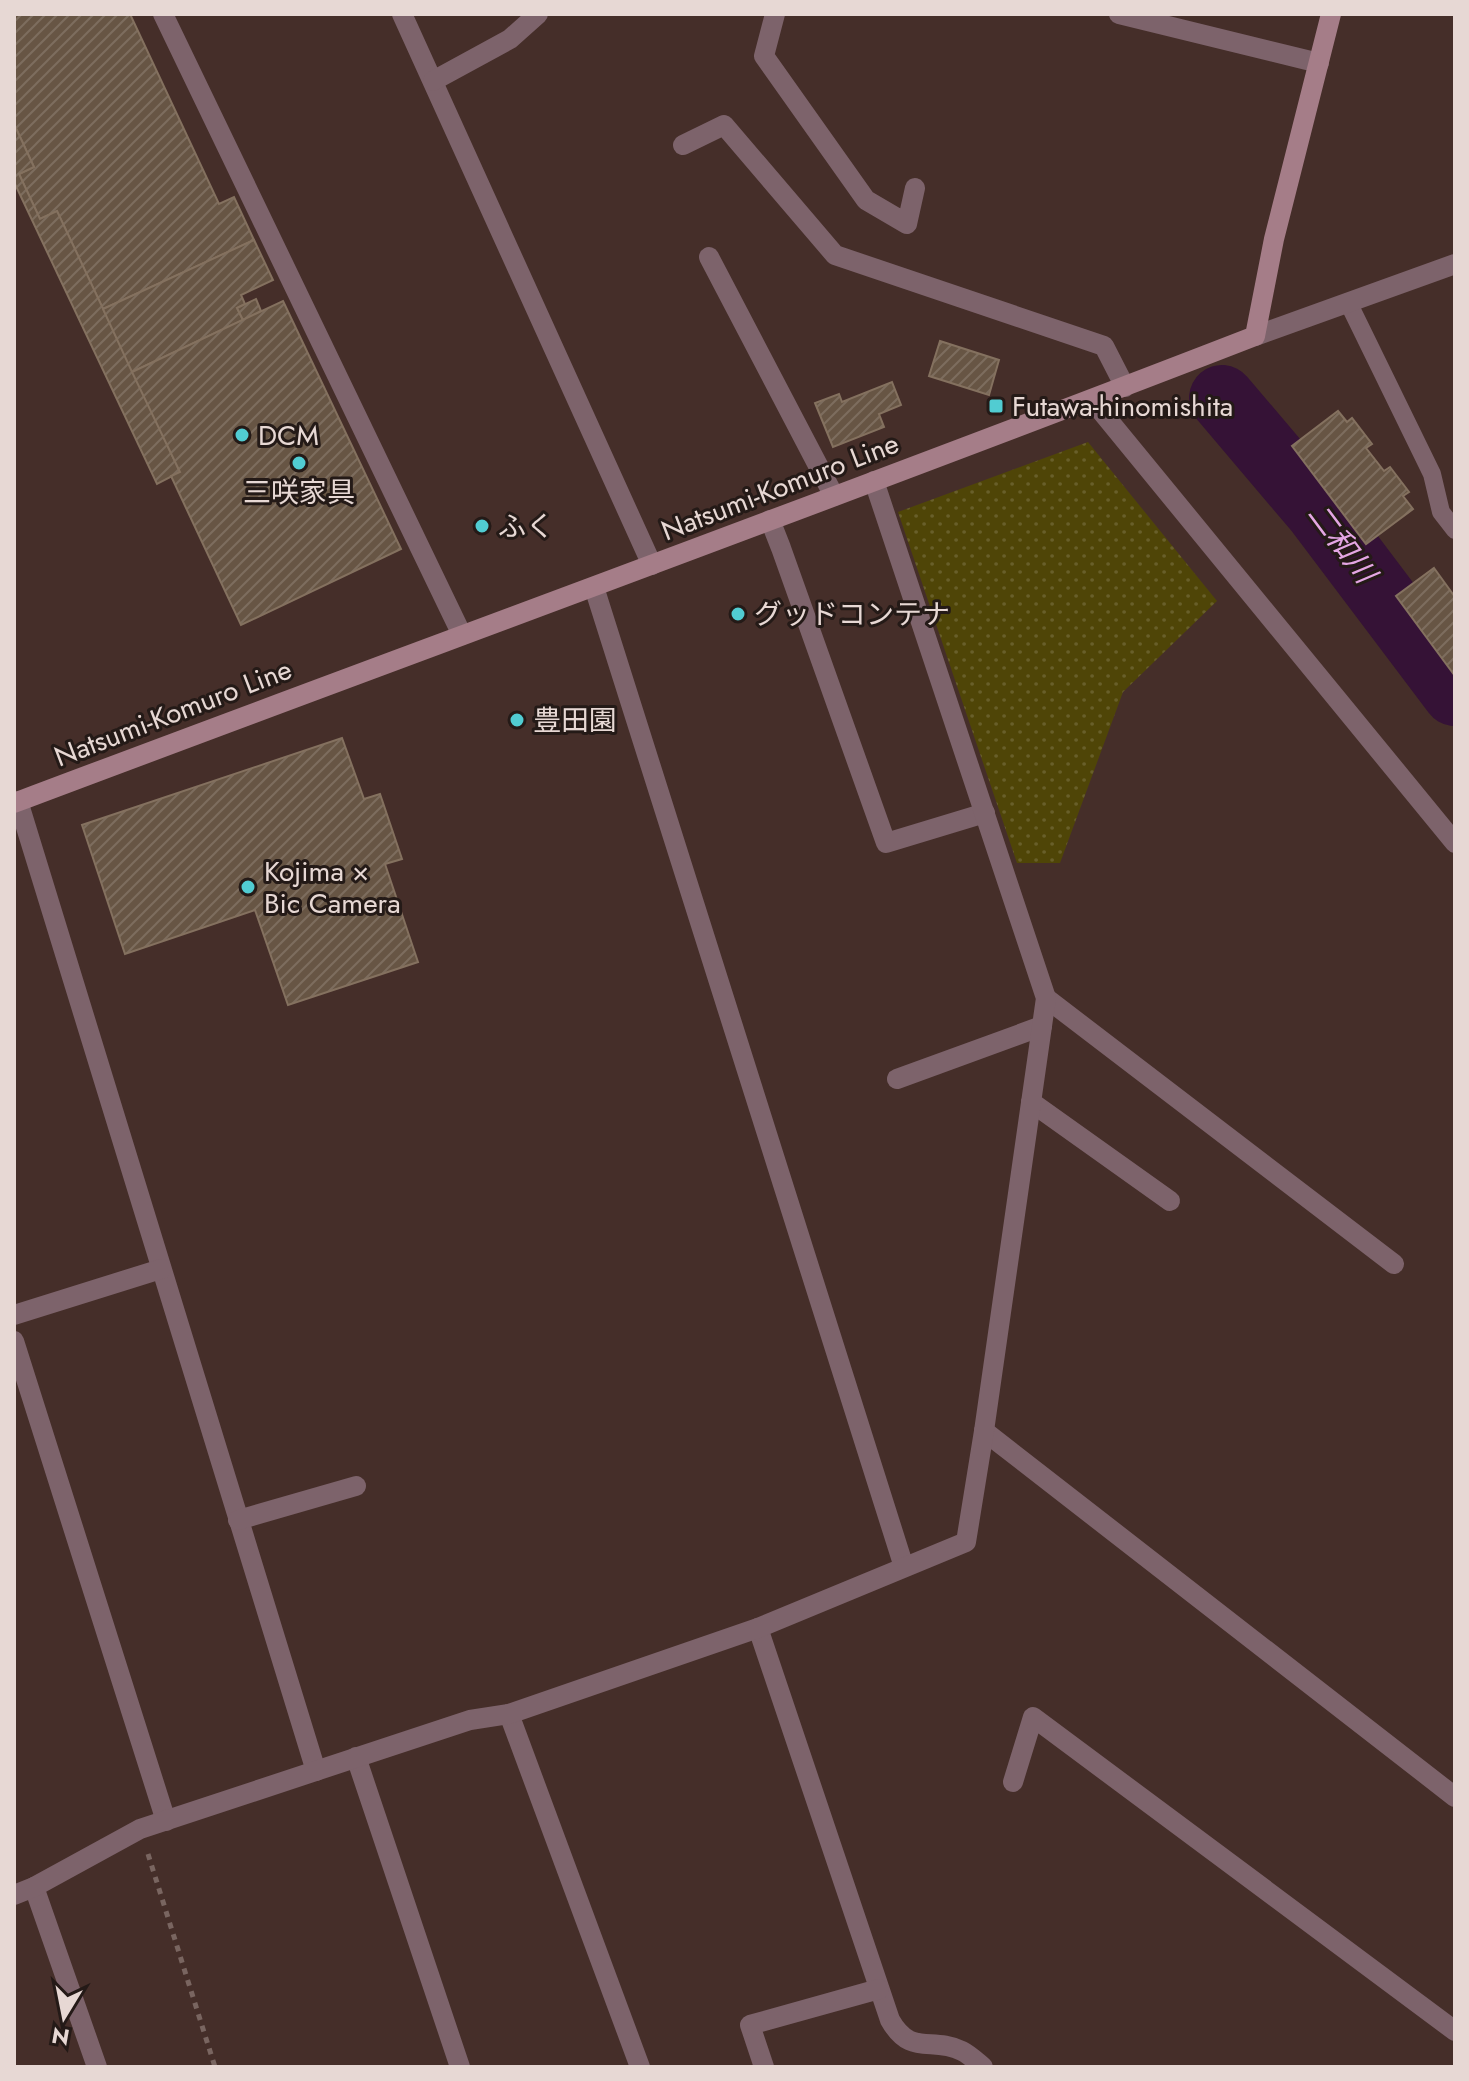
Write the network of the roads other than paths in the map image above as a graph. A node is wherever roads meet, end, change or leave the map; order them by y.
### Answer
1 (163, 14) edge
2 (402, 14) edge
3 (538, 14) edge
4 (775, 14) edge
5 (1119, 14) edge
6 (1331, 14) edge
7 (1319, 63) junction
8 (433, 81) junction
9 (683, 145) dead end
10 (915, 188) dead end
11 (709, 257) dead end
12 (1455, 264) edge
13 (1348, 302) junction
14 (1255, 336) junction
15 (1125, 387) junction
16 (1092, 400) junction
17 (874, 481) junction
18 (834, 496) junction
19 (770, 520) junction
20 (1455, 530) edge
21 (652, 565) junction
22 (594, 587) junction
23 (462, 635) junction
24 (16, 802) edge
25 (985, 813) junction
26 (1455, 843) edge
27 (1046, 998) junction
28 (1042, 1026) junction
29 (897, 1079) dead end
30 (1031, 1102) junction
31 (1170, 1201) dead end
32 (1394, 1264) dead end
33 (161, 1269) junction
34 (14, 1315) edge
35 (14, 1341) edge
36 (984, 1431) junction
37 (356, 1486) dead end
38 (238, 1520) junction
39 (904, 1567) junction
40 (758, 1628) junction
41 (509, 1714) junction
42 (356, 1757) junction
43 (316, 1771) junction
44 (1013, 1782) dead end
45 (1455, 1797) edge
46 (166, 1821) junction
47 (34, 1887) junction
48 (14, 1895) edge
49 (879, 1989) junction
50 (1455, 2031) edge
51 (97, 2067) edge
52 (460, 2067) edge
53 (640, 2067) edge
54 (764, 2067) edge
55 (983, 2067) edge

1 - 23 street
2 - 8 street
3 - 8 street
4 - 10 street
5 - 7 street
6 - 7 main road
7 - 14 main road
8 - 21 street
9 - 15 street
11 - 18 street
12 - 13 street
13 - 14 street
13 - 20 lane
14 - 15 main road, Natsumi-Komuro Line
15 - 16 main road, Natsumi-Komuro Line
16 - 17 main road, Natsumi-Komuro Line
16 - 26 street
17 - 18 main road, Natsumi-Komuro Line
17 - 25 street
18 - 19 main road, Natsumi-Komuro Line
19 - 21 main road, Natsumi-Komuro Line
19 - 25 street
21 - 22 main road, Natsumi-Komuro Line
22 - 23 main road, Natsumi-Komuro Line
22 - 39 street
23 - 24 main road, Natsumi-Komuro Line
24 - 33 street
25 - 27 street
27 - 28 street
27 - 32 street
28 - 29 street
28 - 30 street
30 - 31 street
30 - 36 street
33 - 34 street
33 - 38 street
35 - 46 street
36 - 39 street
36 - 45 street
37 - 38 street
38 - 43 street
39 - 40 street
40 - 41 street
40 - 49 street
41 - 42 street
41 - 53 street
42 - 43 street
42 - 52 street
43 - 46 street
44 - 50 street
46 - 47 street
47 - 48 street
47 - 51 street
49 - 54 street
49 - 55 street

